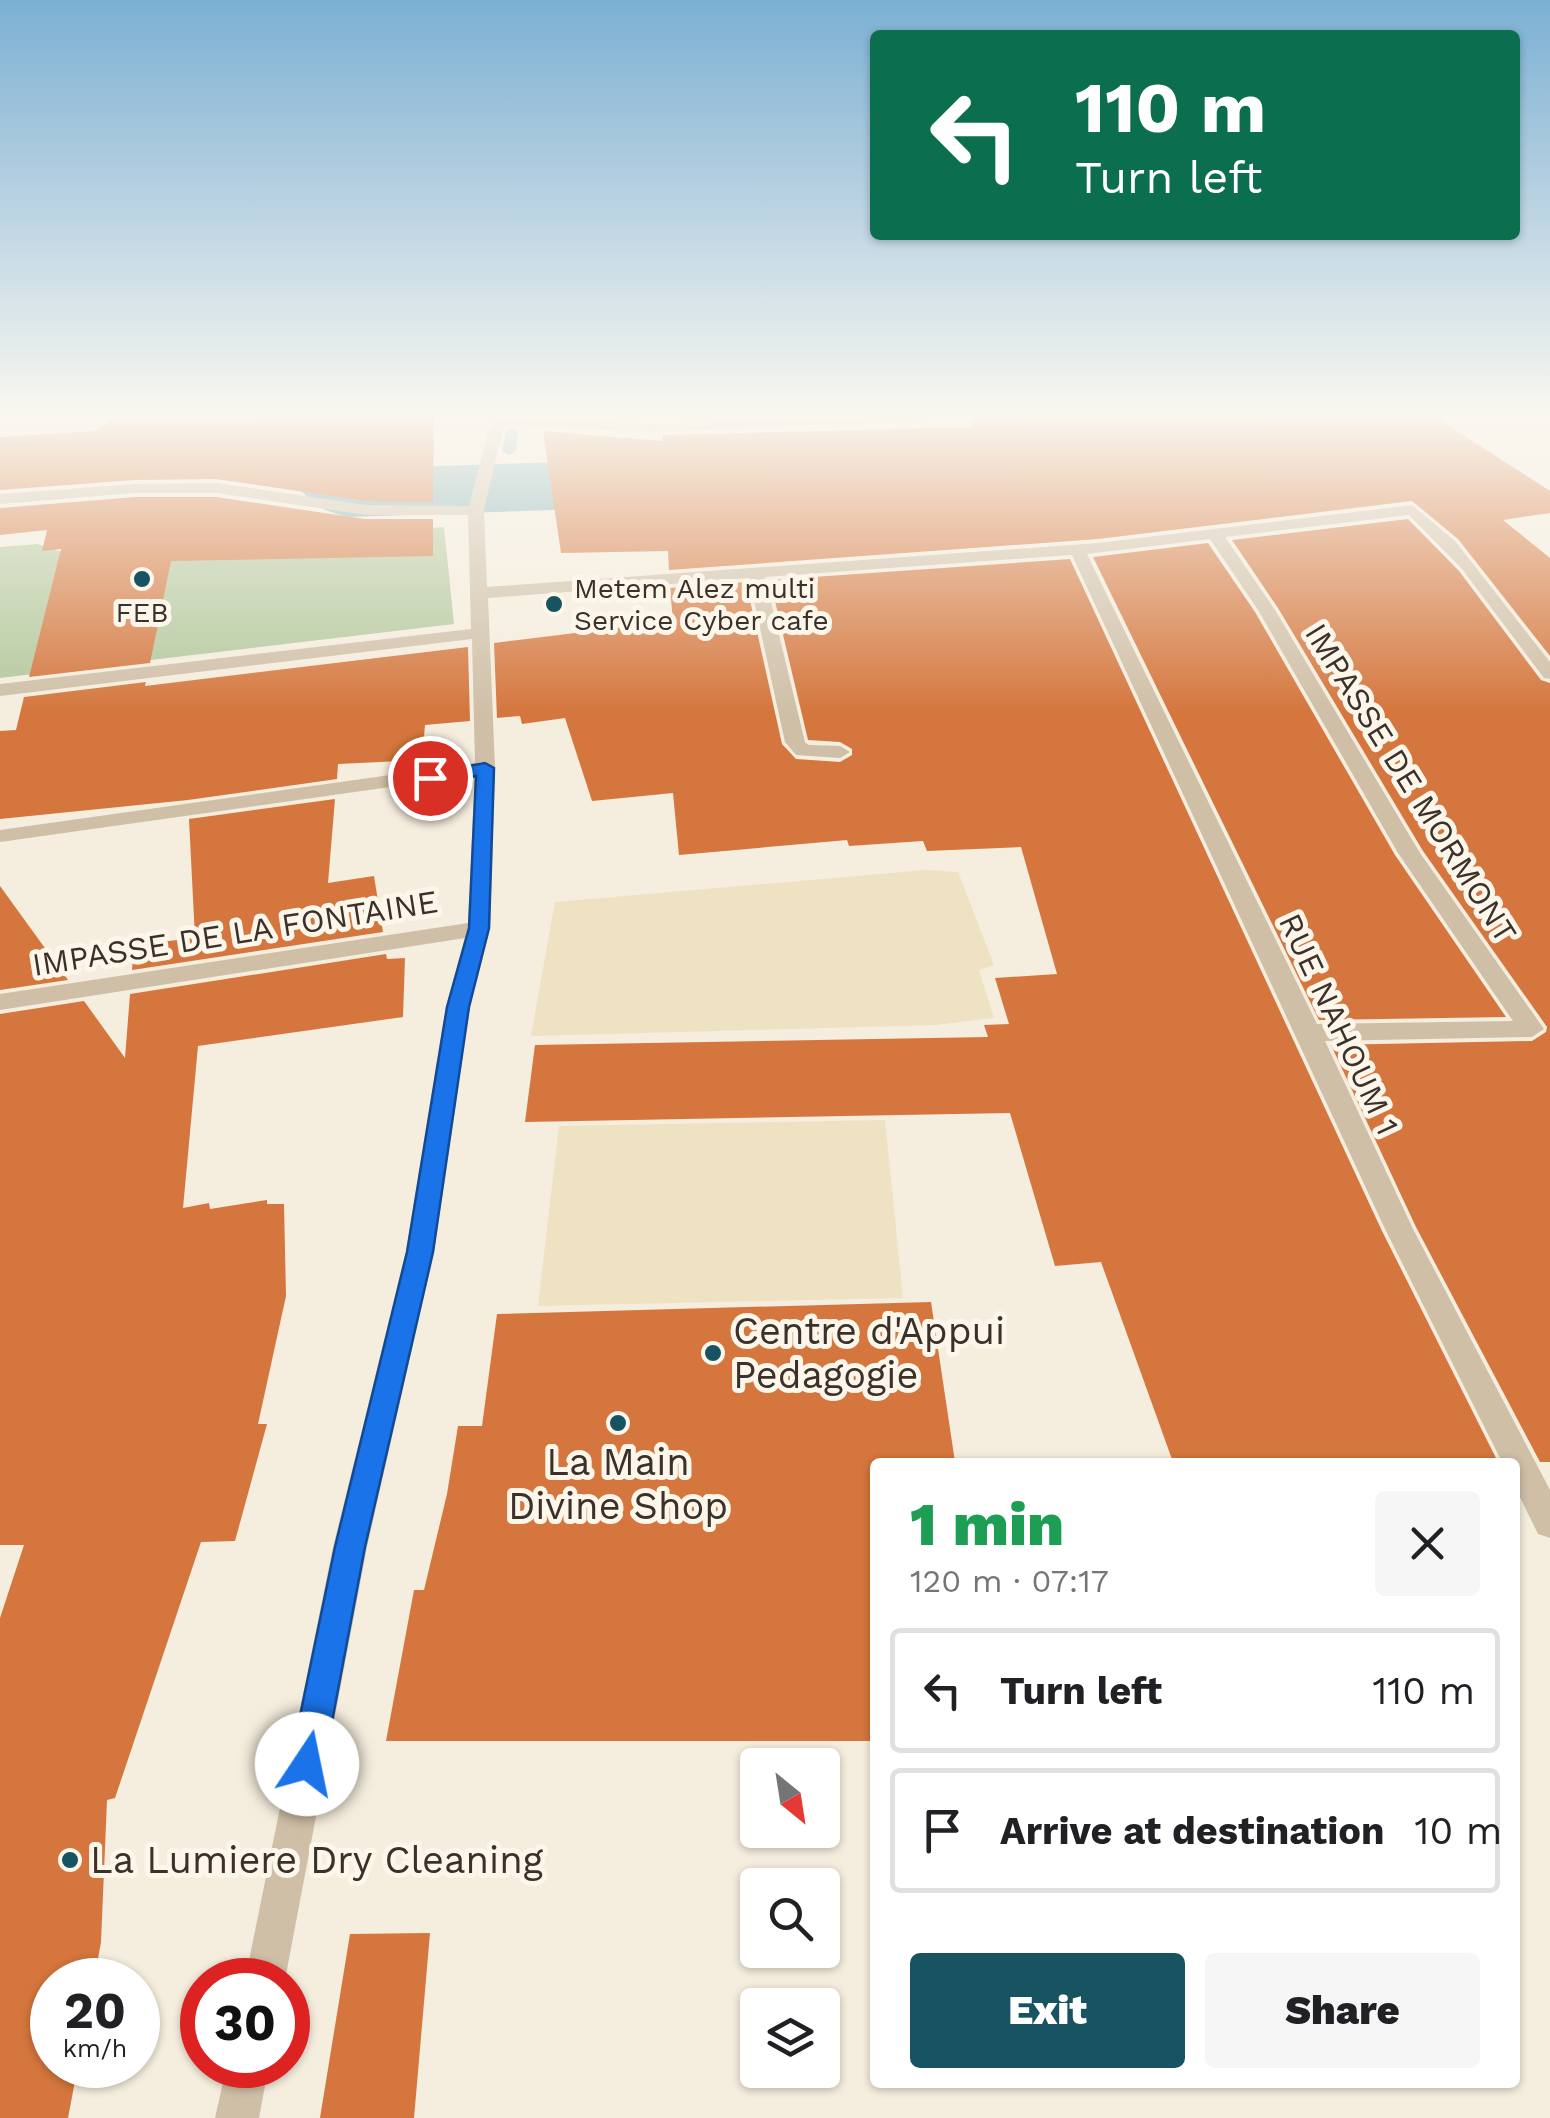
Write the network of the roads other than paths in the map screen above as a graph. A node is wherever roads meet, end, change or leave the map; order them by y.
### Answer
1 (480, 516) edge
2 (1366, 516) edge
3 (1420, 516) edge
4 (1215, 535) junction
5 (1077, 549) junction
6 (755, 570) junction
7 (482, 593) junction
8 (480, 634) junction
9 (1550, 674) edge
10 (0, 690) edge
11 (840, 752) dead end
12 (485, 768) junction
13 (0, 836) edge
14 (479, 928) junction
15 (0, 1002) edge
16 (1309, 1032) junction
17 (1517, 1458) edge
18 (1520, 1465) edge
19 (1550, 1523) edge
20 (268, 1958) edge
21 (243, 2088) edge
22 (237, 2118) edge

1 - 7 street
2 - 4 street
3 - 9 street
4 - 5 street
4 - 16 street, IMPASSE DE MORMONT
5 - 6 street
5 - 16 street, RUE NAHOUM 1
6 - 7 street
6 - 11 street
7 - 8 street
8 - 10 street
8 - 12 street
12 - 13 street
12 - 14 street
14 - 15 street, IMPASSE DE LA FONTAINE
14 - 20 street
16 - 17 street, RUE NAHOUM 1
18 - 19 street, RUE NAHOUM 1
21 - 22 street

